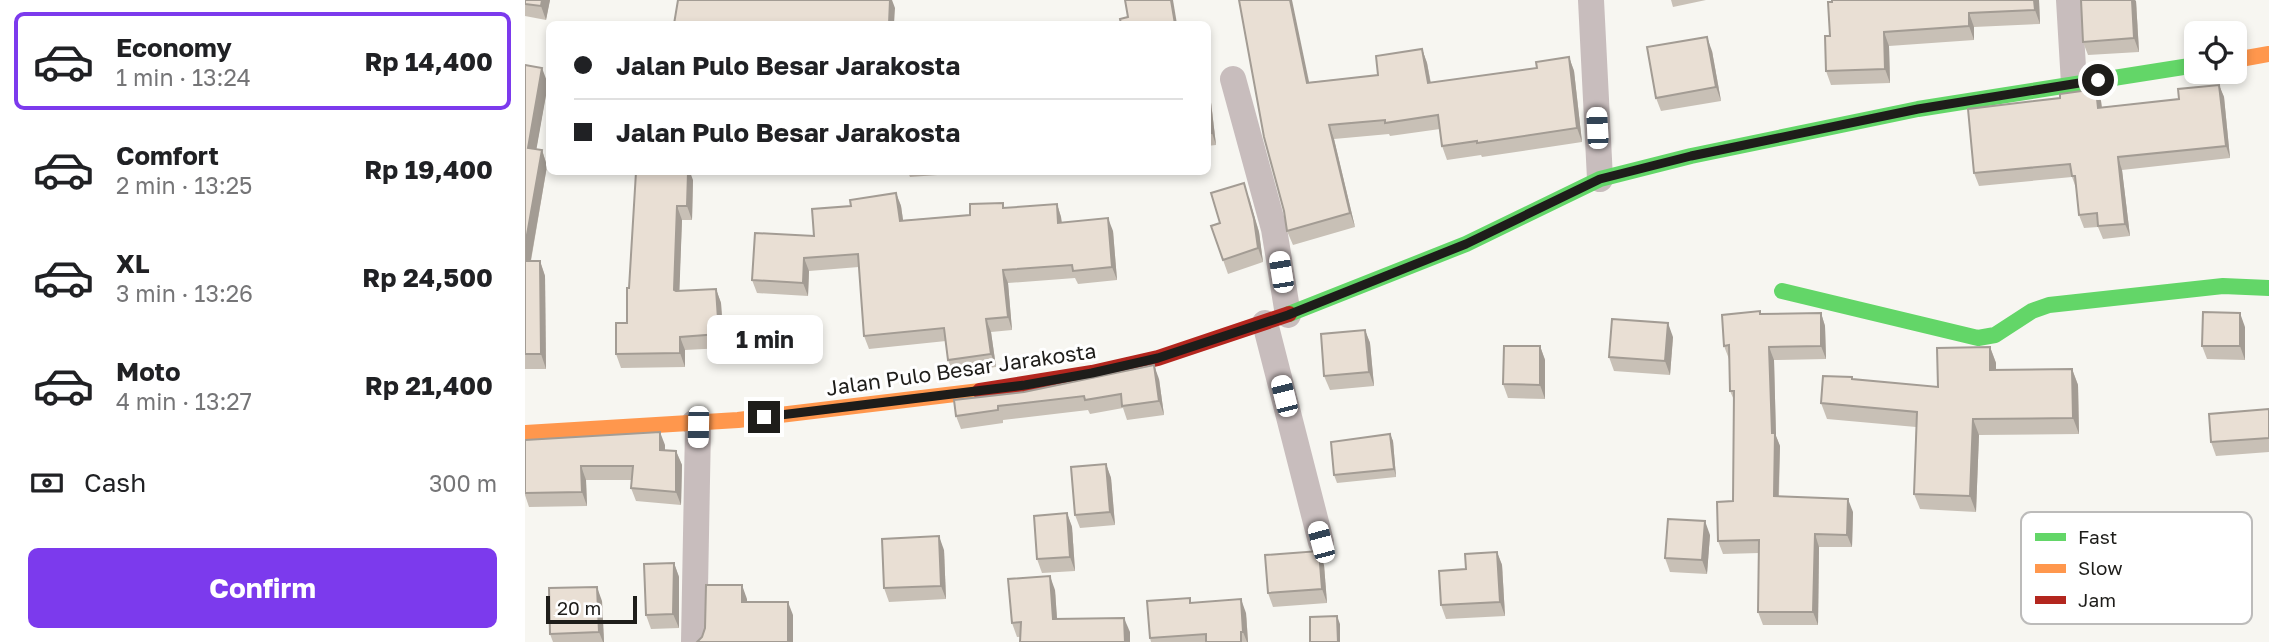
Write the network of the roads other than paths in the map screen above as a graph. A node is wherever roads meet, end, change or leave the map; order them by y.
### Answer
1 (1591, 0) edge
2 (2069, 0) edge
3 (2269, 54) edge
4 (2247, 58) edge
5 (2184, 67) edge
6 (1233, 79) dead end
7 (2074, 84) junction
8 (1600, 179) junction
9 (2269, 288) edge
10 (1782, 291) dead end
11 (1276, 319) junction
12 (694, 423) junction
13 (525, 433) edge
14 (1321, 542) dead end
15 (694, 642) edge

1 - 8 street
2 - 7 street
3 - 4 street
5 - 7 street, Jalan Pulo Besar Jarakosta
6 - 11 street
7 - 8 street, Jalan Pulo Besar Jarakosta
8 - 11 street, Jalan Pulo Besar Jarakosta
9 - 10 street
11 - 12 street, Jalan Pulo Besar Jarakosta
11 - 14 street
12 - 13 street, Jalan Pulo Besar Jarakosta
12 - 15 street

